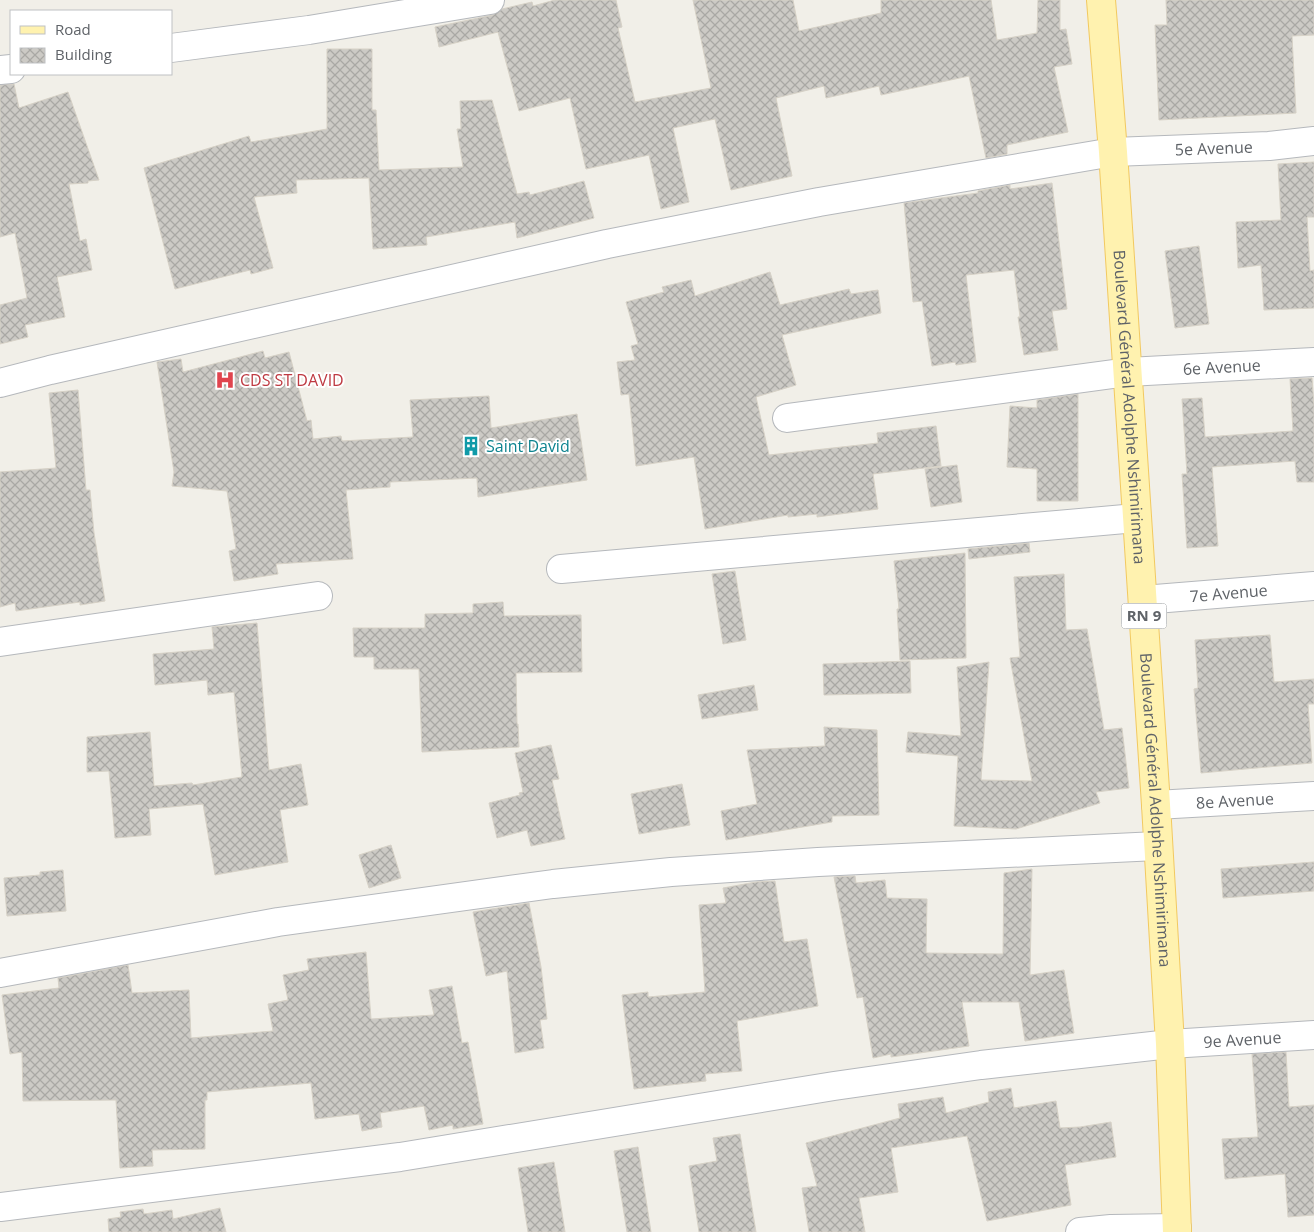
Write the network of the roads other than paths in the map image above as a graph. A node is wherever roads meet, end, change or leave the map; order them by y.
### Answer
1 (490, 0) edge
2 (1101, 0) edge
3 (172, 48) edge
4 (1314, 141) edge
5 (1113, 152) junction
6 (1314, 362) edge
7 (1128, 372) junction
8 (0, 383) edge
9 (787, 418) dead end
10 (1136, 518) junction
11 (561, 569) dead end
12 (1314, 586) edge
13 (318, 596) dead end
14 (1143, 600) junction
15 (0, 642) edge
16 (1314, 796) edge
17 (1156, 805) junction
18 (1157, 846) junction
19 (0, 973) edge
20 (1314, 1035) edge
21 (1170, 1044) junction
22 (0, 1207) edge
23 (1177, 1230) edge
24 (1080, 1232) edge

1 - 3 street
2 - 5 main road, Boulevard Général Adolphe Nshimirimana / RN 9
4 - 5 street, 5e Avenue
5 - 7 main road, Boulevard Général Adolphe Nshimirimana / RN 9
5 - 8 street, 5e Avenue
6 - 7 street, 6e Avenue
7 - 9 street, 6e Avenue
7 - 10 main road, Boulevard Général Adolphe Nshimirimana / RN 9
10 - 11 street
10 - 14 main road, Boulevard Général Adolphe Nshimirimana / RN 9
12 - 14 street, 7e Avenue
13 - 15 street
14 - 17 main road, Boulevard Général Adolphe Nshimirimana / RN 9
16 - 17 street, 8e Avenue
17 - 18 main road, Boulevard Général Adolphe Nshimirimana / RN 9
18 - 19 street
18 - 21 main road, Boulevard Général Adolphe Nshimirimana / RN 9
20 - 21 street, 9e Avenue
21 - 22 street, 9e Avenue
21 - 23 main road, Boulevard Général Adolphe Nshimirimana / RN 9
23 - 24 street

